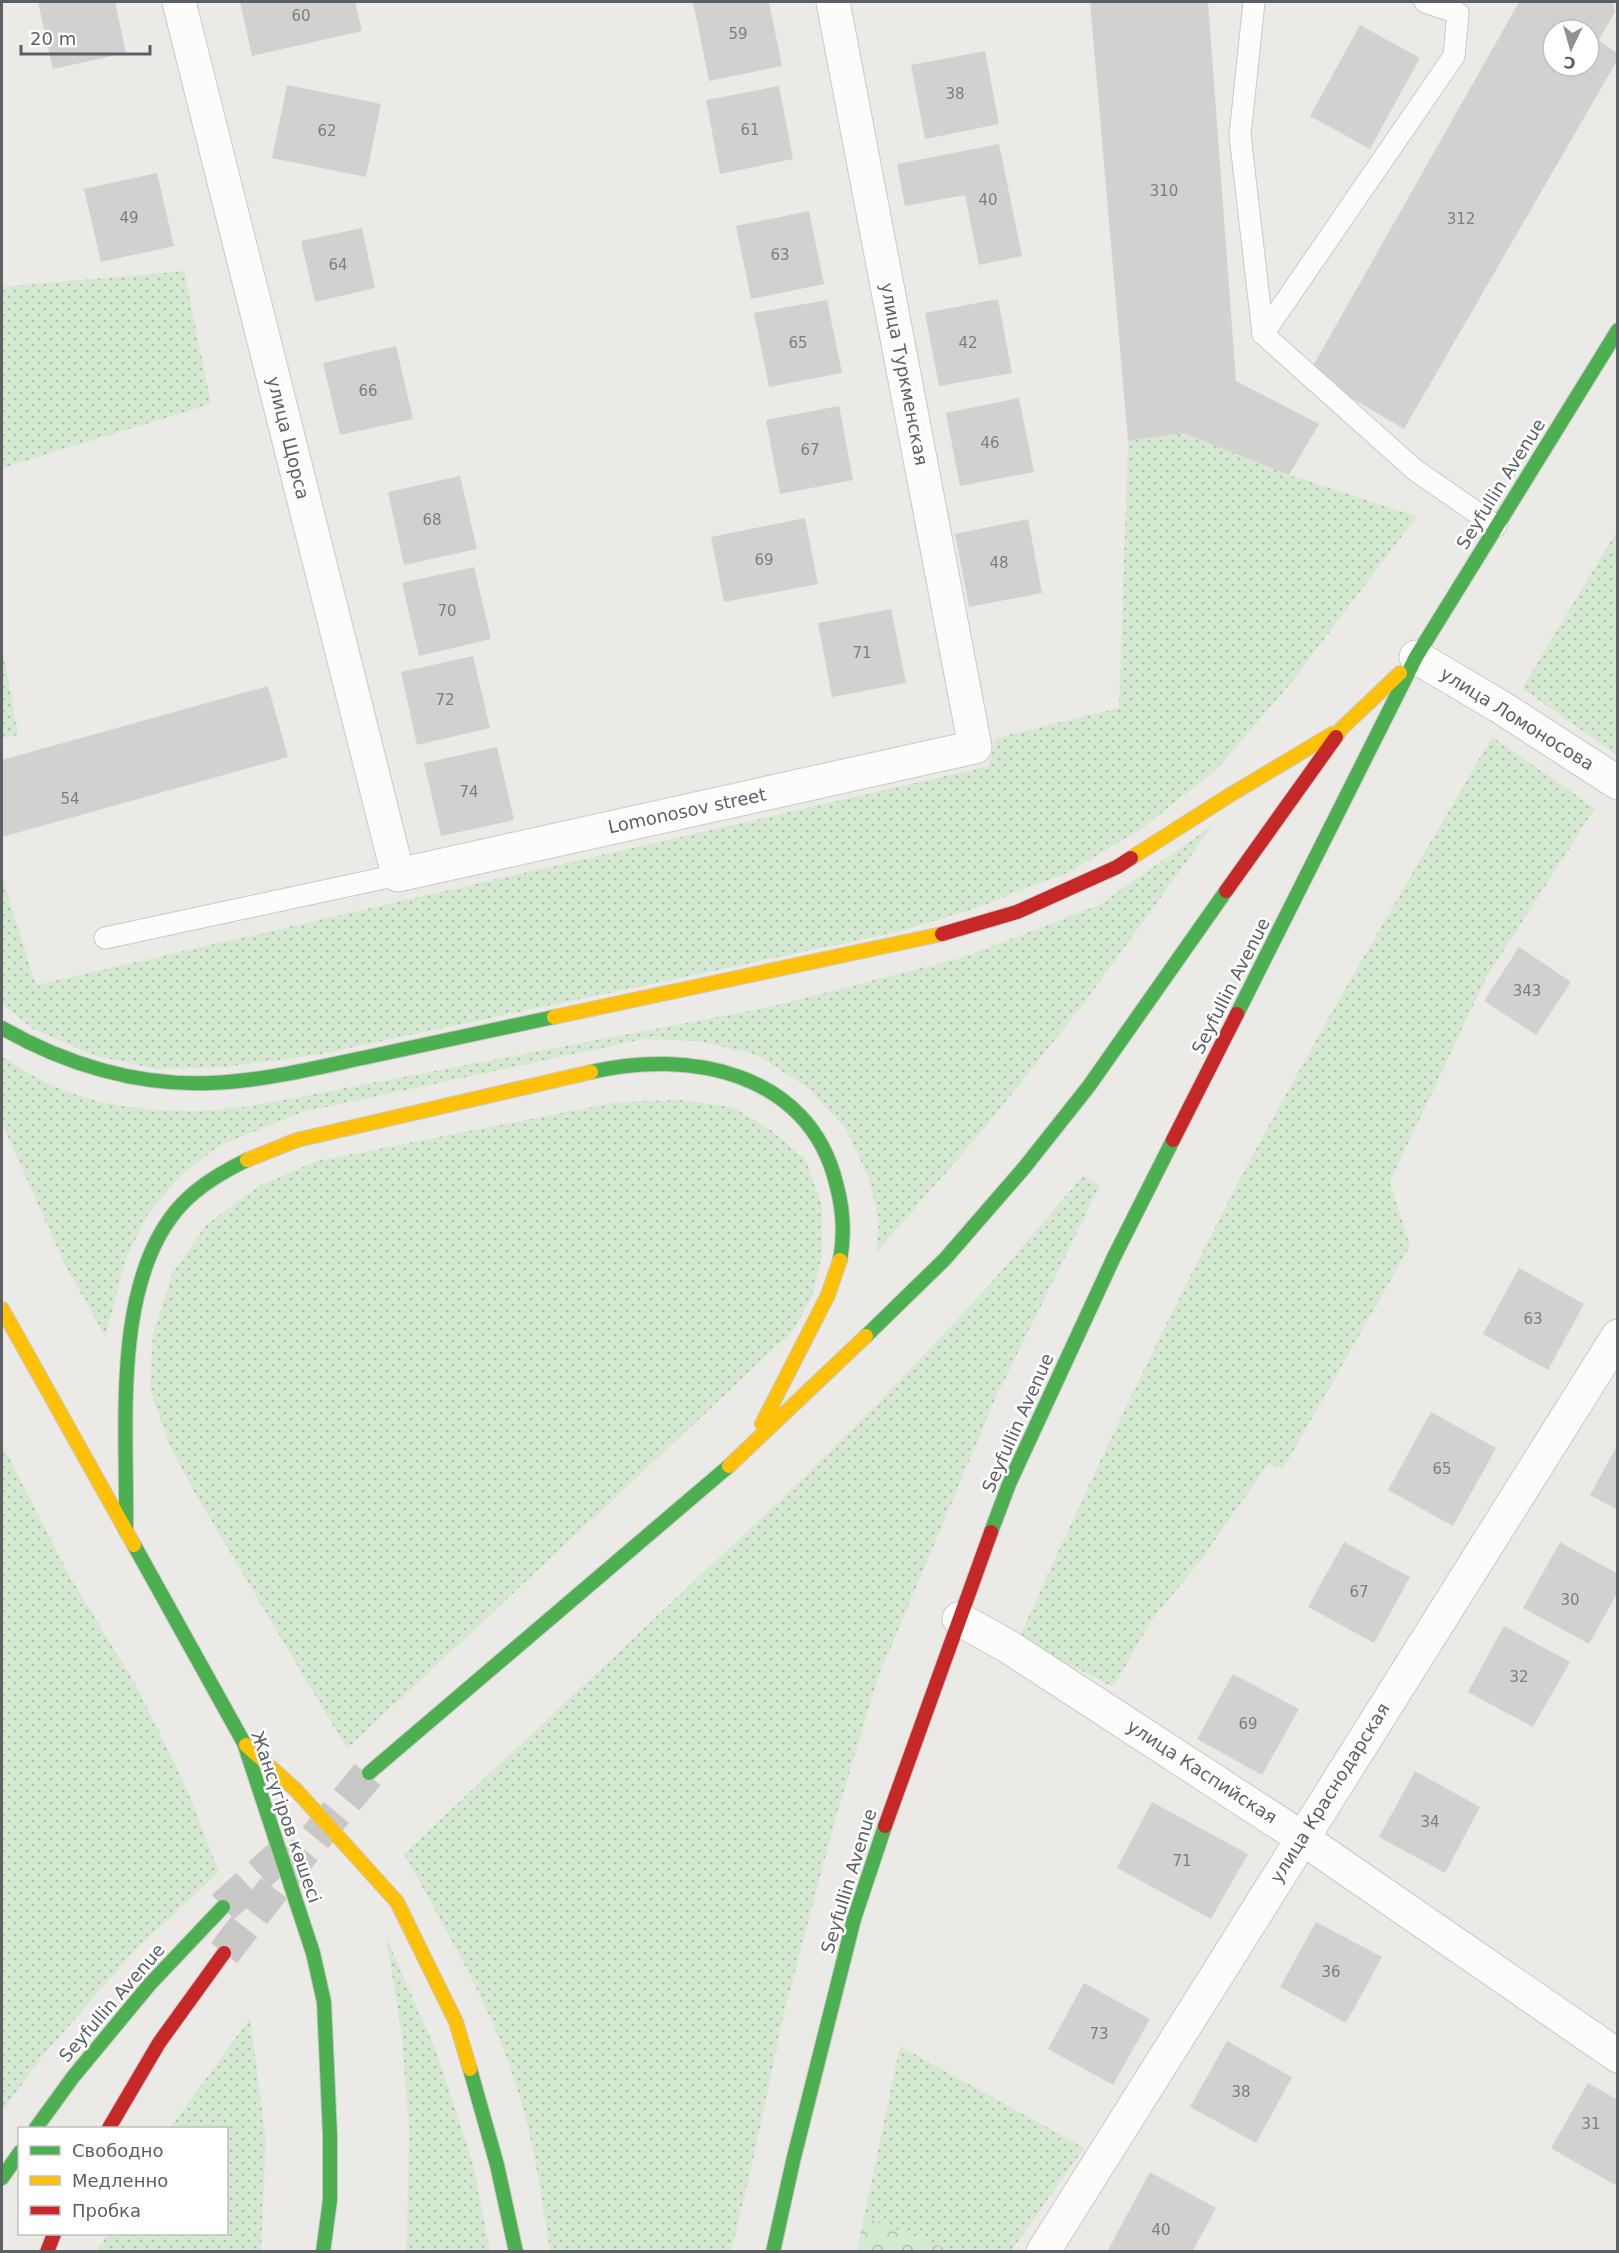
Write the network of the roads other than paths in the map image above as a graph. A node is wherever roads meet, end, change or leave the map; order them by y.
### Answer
1 (179, 2) edge
2 (833, 2) edge
3 (1254, 2) edge
4 (1425, 2) edge
5 (1617, 330) edge
6 (1263, 333) junction
7 (1496, 526) junction
8 (1416, 657) junction
9 (1341, 729) junction
10 (975, 747) joint
11 (1617, 783) edge
12 (398, 875) junction
13 (105, 938) dead end
14 (2, 1028) edge
15 (2, 1309) edge
16 (1617, 1336) edge
17 (748, 1450) junction
18 (126, 1531) junction
19 (959, 1619) junction
20 (244, 1743) junction
21 (369, 1773) tunnel mouth
22 (1302, 1838) junction
23 (223, 1906) tunnel mouth
24 (224, 1953) tunnel mouth
25 (1617, 2056) edge
26 (37, 2127) edge
27 (110, 2127) edge
28 (18, 2155) edge
29 (2, 2178) edge
30 (54, 2235) edge
31 (47, 2252) edge
32 (323, 2252) edge
33 (516, 2252) edge
34 (773, 2252) edge
35 (1043, 2252) edge

1 - 12 street, улица Щорса
2 - 10 street, улица Туркменская
3 - 6 lane
4 - 6 lane
5 - 7 main road, Seyfullin Avenue
6 - 7 lane
7 - 8 main road, Seyfullin Avenue
8 - 9 main road, Seyfullin Avenue
8 - 11 street, улица Ломоносова
8 - 19 main road, Seyfullin Avenue
9 - 14 main road
9 - 17 main road, Seyfullin Avenue
10 - 12 street, Lomonosov street
12 - 13 lane
15 - 18 main road, Жансүгіров көшесі
16 - 22 street, улица Краснодарская
17 - 18 main road
17 - 21 main road, Seyfullin Avenue
18 - 20 main road, Жансүгіров көшесі
19 - 22 street, улица Каспийская
19 - 34 main road, Seyfullin Avenue
20 - 32 main road, Жансүгіров көшесі
20 - 33 main road
22 - 25 street, улица Каспийская
22 - 35 street, улица Краснодарская
23 - 26 main road, Seyfullin Avenue
24 - 27 main road
28 - 29 main road
30 - 31 main road

